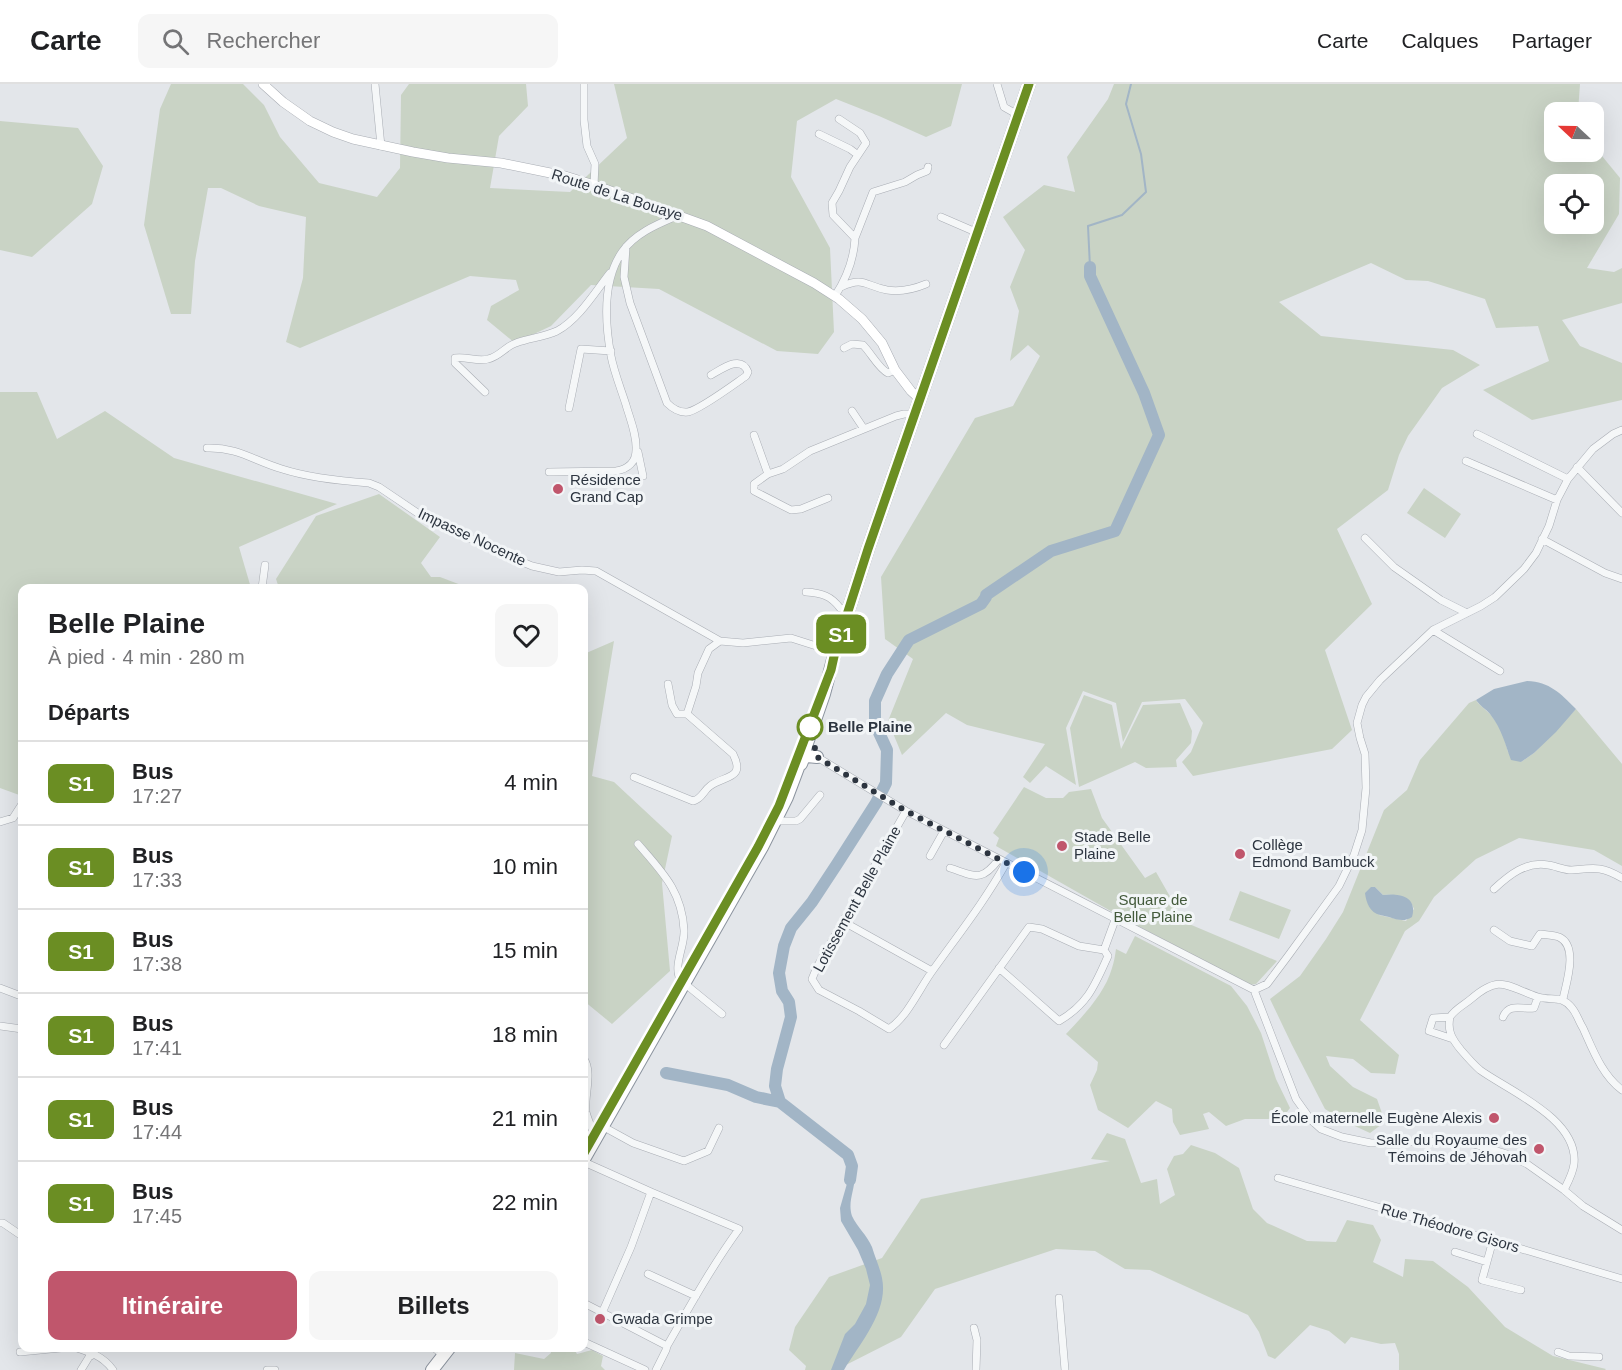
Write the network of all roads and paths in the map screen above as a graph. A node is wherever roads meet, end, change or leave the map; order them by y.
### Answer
1 (263, 84) edge
2 (375, 84) edge
3 (584, 84) edge
4 (997, 84) edge
5 (1029, 84) edge
6 (1018, 114) junction
7 (839, 120) dead end
8 (819, 134) dead end
9 (381, 146) junction
10 (858, 155) junction
11 (928, 167) dead end
12 (594, 185) junction
13 (679, 215) junction
14 (941, 217) dead end
15 (978, 233) junction
16 (855, 238) junction
17 (626, 247) junction
18 (612, 271) junction
19 (926, 284) dead end
20 (841, 287) junction
21 (834, 296) junction
22 (844, 348) dead end
23 (611, 351) junction
24 (895, 370) junction
25 (711, 375) dead end
26 (485, 392) dead end
27 (921, 400) junction
28 (569, 408) dead end
29 (852, 411) dead end
30 (916, 414) junction
31 (864, 429) junction
32 (1622, 430) edge
33 (1477, 434) dead end
34 (753, 435) dead end
35 (636, 447) junction
36 (207, 448) dead end
37 (1466, 461) dead end
38 (1577, 467) junction
39 (549, 472) dead end
40 (768, 474) junction
41 (643, 476) dead end
42 (1568, 479) junction
43 (828, 498) dead end
44 (1557, 500) junction
45 (1622, 513) edge
46 (1365, 538) dead end
47 (1542, 539) junction
48 (265, 565) dead end
49 (1622, 579) edge
50 (263, 584) edge
51 (806, 592) dead end
52 (849, 609) junction
53 (1467, 613) junction
54 (1433, 630) junction
55 (720, 641) junction
56 (835, 652) junction
57 (831, 670) junction
58 (1500, 671) dead end
59 (668, 684) dead end
60 (687, 714) junction
61 (811, 730) junction
62 (817, 757) junction
63 (634, 777) dead end
64 (793, 781) junction
65 (820, 795) dead end
66 (18, 810) edge
67 (906, 811) junction
68 (775, 821) junction
69 (0, 822) edge
70 (944, 831) junction
71 (638, 844) dead end
72 (930, 856) dead end
73 (999, 859) junction
74 (1006, 863) junction
75 (950, 868) dead end
76 (979, 876) junction
77 (1622, 878) edge
78 (991, 888) junction
79 (1494, 890) dead end
80 (1115, 920) junction
81 (844, 922) junction
82 (1494, 930) dead end
83 (1104, 950) junction
84 (999, 968) junction
85 (932, 971) junction
86 (682, 982) junction
87 (0, 988) edge
88 (1254, 990) junction
89 (18, 995) edge
90 (1538, 997) junction
91 (1563, 999) junction
92 (722, 1014) dead end
93 (1450, 1017) junction
94 (1503, 1017) dead end
95 (0, 1026) edge
96 (18, 1028) edge
97 (1452, 1039) junction
98 (944, 1045) dead end
99 (1622, 1090) edge
100 (588, 1115) edge
101 (719, 1128) dead end
102 (598, 1130) junction
103 (588, 1146) edge
104 (588, 1151) edge
105 (588, 1162) edge
106 (1278, 1178) dead end
107 (1564, 1190) junction
108 (651, 1192) junction
109 (0, 1223) edge
110 (1622, 1230) edge
111 (18, 1233) edge
112 (1493, 1240) junction
113 (1455, 1252) dead end
114 (1487, 1262) junction
115 (648, 1274) dead end
116 (1622, 1279) edge
117 (1521, 1290) dead end
118 (696, 1296) junction
119 (1059, 1298) dead end
120 (588, 1306) edge
121 (602, 1313) junction
122 (974, 1328) dead end
123 (588, 1344) edge
124 (667, 1346) junction
125 (88, 1352) edge
126 (447, 1352) edge
127 (448, 1352) edge
128 (1558, 1352) dead end
129 (94, 1354) junction
130 (1599, 1357) dead end
131 (81, 1370) edge
132 (112, 1370) edge
133 (267, 1370) edge
134 (275, 1370) edge
135 (432, 1370) edge
136 (436, 1370) edge
137 (645, 1370) edge
138 (656, 1370) edge
139 (976, 1370) edge
140 (1065, 1370) edge

1 - 9 main road, Route de La Bouaye
2 - 9 street
3 - 12 street
4 - 6 street
5 - 6 highway
6 - 15 highway
7 - 10 street
8 - 10 street
9 - 12 main road, Route de La Bouaye
10 - 16 street
11 - 16 street
12 - 13 main road, Route de La Bouaye
13 - 17 street
13 - 21 main road, Route de La Bouaye
14 - 15 street
15 - 27 highway
16 - 20 street
17 - 18 street
17 - 25 street
18 - 23 street
18 - 26 street
19 - 20 street
20 - 21 street
21 - 24 main road, Route de La Bouaye
22 - 24 street
23 - 28 street
23 - 35 street
24 - 27 main road, Route de La Bouaye
27 - 30 highway
29 - 31 street
30 - 31 street
30 - 52 highway
31 - 40 street
32 - 38 street
33 - 42 street
34 - 40 street
35 - 39 street
35 - 41 street
36 - 55 street, Impasse Nocente
37 - 44 street
38 - 42 street
38 - 45 street
40 - 43 street
42 - 44 street
44 - 47 street
46 - 53 street
47 - 49 street
47 - 53 street
48 - 50 street
51 - 52 street
52 - 56 highway
53 - 54 street
54 - 58 street
54 - 88 street
55 - 56 street, Impasse Nocente
55 - 60 street
56 - 57 highway
57 - 61 highway
57 - 86 highway
59 - 60 street
60 - 63 street
61 - 62 highway
61 - 64 highway
62 - 64 highway
62 - 67 street
64 - 68 highway
65 - 68 street
66 - 69 street
67 - 70 street
67 - 81 street, Lotissement Belle Plaine
68 - 86 highway
70 - 72 street
70 - 73 street
71 - 86 street
73 - 74 street
73 - 76 street
74 - 78 street, Lotissement Belle Plaine
74 - 80 street
75 - 76 street
76 - 78 street
77 - 79 street
78 - 85 street, Lotissement Belle Plaine
80 - 83 street
80 - 88 street
81 - 85 street
81 - 85 street, Lotissement Belle Plaine
82 - 91 street
83 - 84 street
83 - 84 street
84 - 98 street
86 - 92 street
86 - 102 highway
87 - 89 street
88 - 107 street
90 - 91 street
90 - 93 street
90 - 94 street
91 - 99 street
93 - 97 street
93 - 97 street
95 - 96 street
97 - 107 street
100 - 102 street
101 - 102 street
102 - 103 highway
102 - 104 highway
105 - 108 street
106 - 112 street, Rue Théodore Gisors
107 - 110 street
108 - 118 street
108 - 121 street
109 - 111 street
112 - 114 street
112 - 116 street, Rue Théodore Gisors
113 - 114 street
114 - 117 street
115 - 118 street
118 - 124 street
119 - 140 street
120 - 121 street
121 - 124 street
122 - 139 street
123 - 137 street
124 - 138 street
125 - 129 street
126 - 135 highway
127 - 136 highway
128 - 130 street
129 - 131 street
129 - 132 street
133 - 134 street

